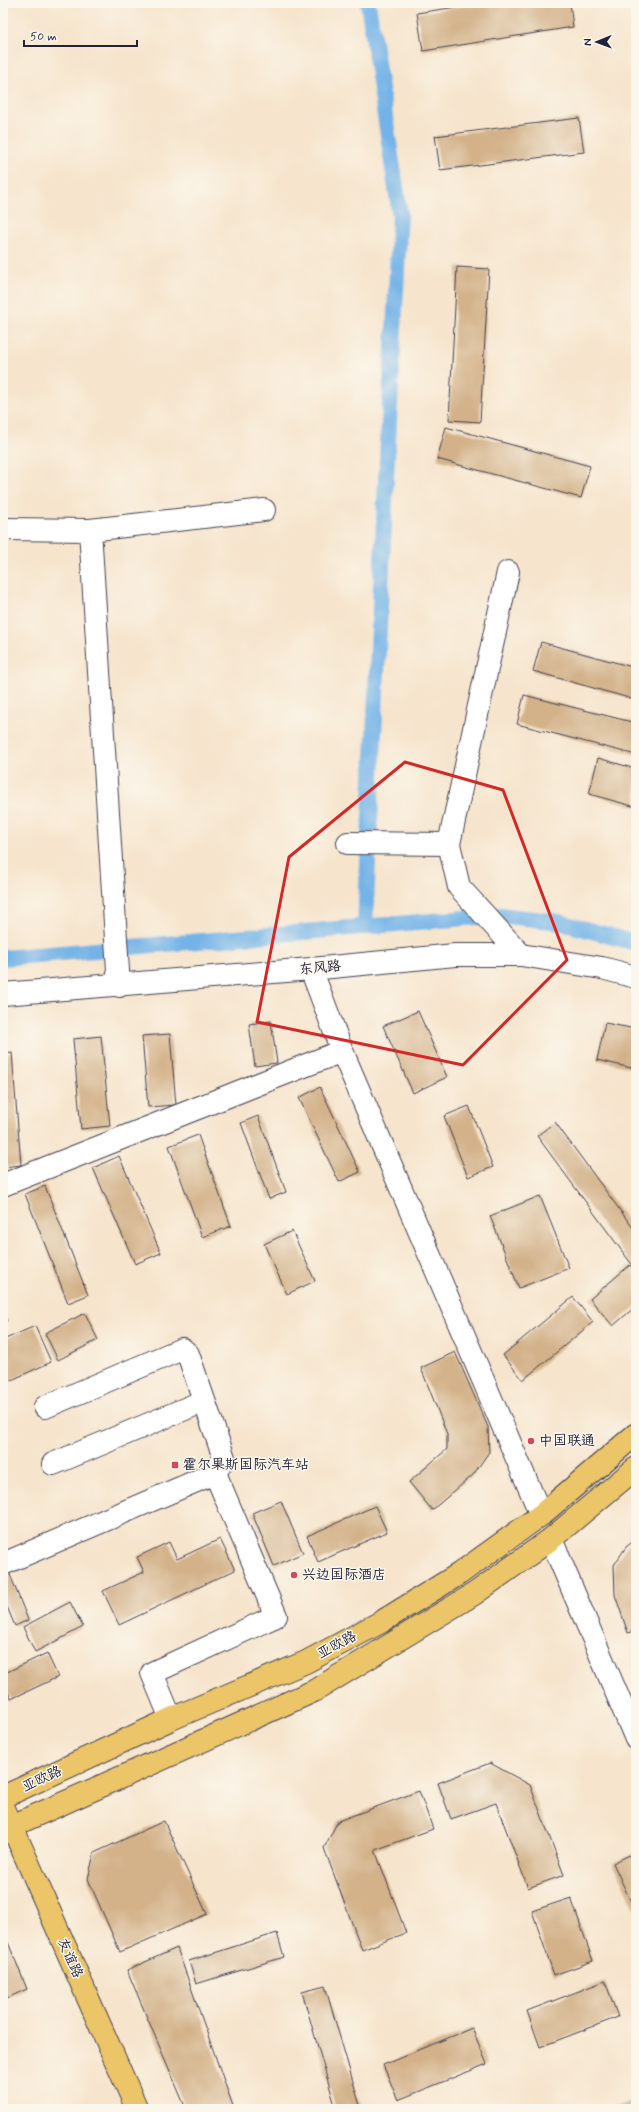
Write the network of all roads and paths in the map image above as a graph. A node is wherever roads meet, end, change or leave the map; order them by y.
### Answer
1 (264, 510) dead end
2 (3, 529) edge
3 (90, 530) junction
4 (508, 572) dead end
5 (348, 843) dead end
6 (449, 844) junction
7 (521, 955) junction
8 (311, 969) junction
9 (636, 977) edge
10 (119, 986) junction
11 (3, 994) edge
12 (342, 1051) junction
13 (3, 1185) edge
14 (204, 1400) junction
15 (45, 1408) dead end
16 (636, 1434) edge
17 (53, 1464) dead end
18 (636, 1468) edge
19 (215, 1473) junction
20 (540, 1515) junction
21 (551, 1538) junction
22 (3, 1564) edge
23 (171, 1719) junction
24 (636, 1740) edge
25 (3, 1797) edge
26 (6, 1821) edge
27 (137, 2109) edge

1 - 3 street
2 - 3 street
3 - 10 street
4 - 6 street
5 - 6 street
6 - 7 street
7 - 8 street, 东风路
7 - 9 street, 东风路
8 - 10 street, 东风路
8 - 12 street
10 - 11 street, 东风路
12 - 13 street
12 - 20 street
14 - 15 street
14 - 17 street
14 - 19 street
16 - 20 main road, 亚欧路
18 - 21 main road, 亚欧路
19 - 22 street
19 - 23 street
20 - 23 main road, 亚欧路
21 - 24 street
21 - 26 main road, 亚欧路
23 - 25 main road, 亚欧路
26 - 27 main road, 友谊路

